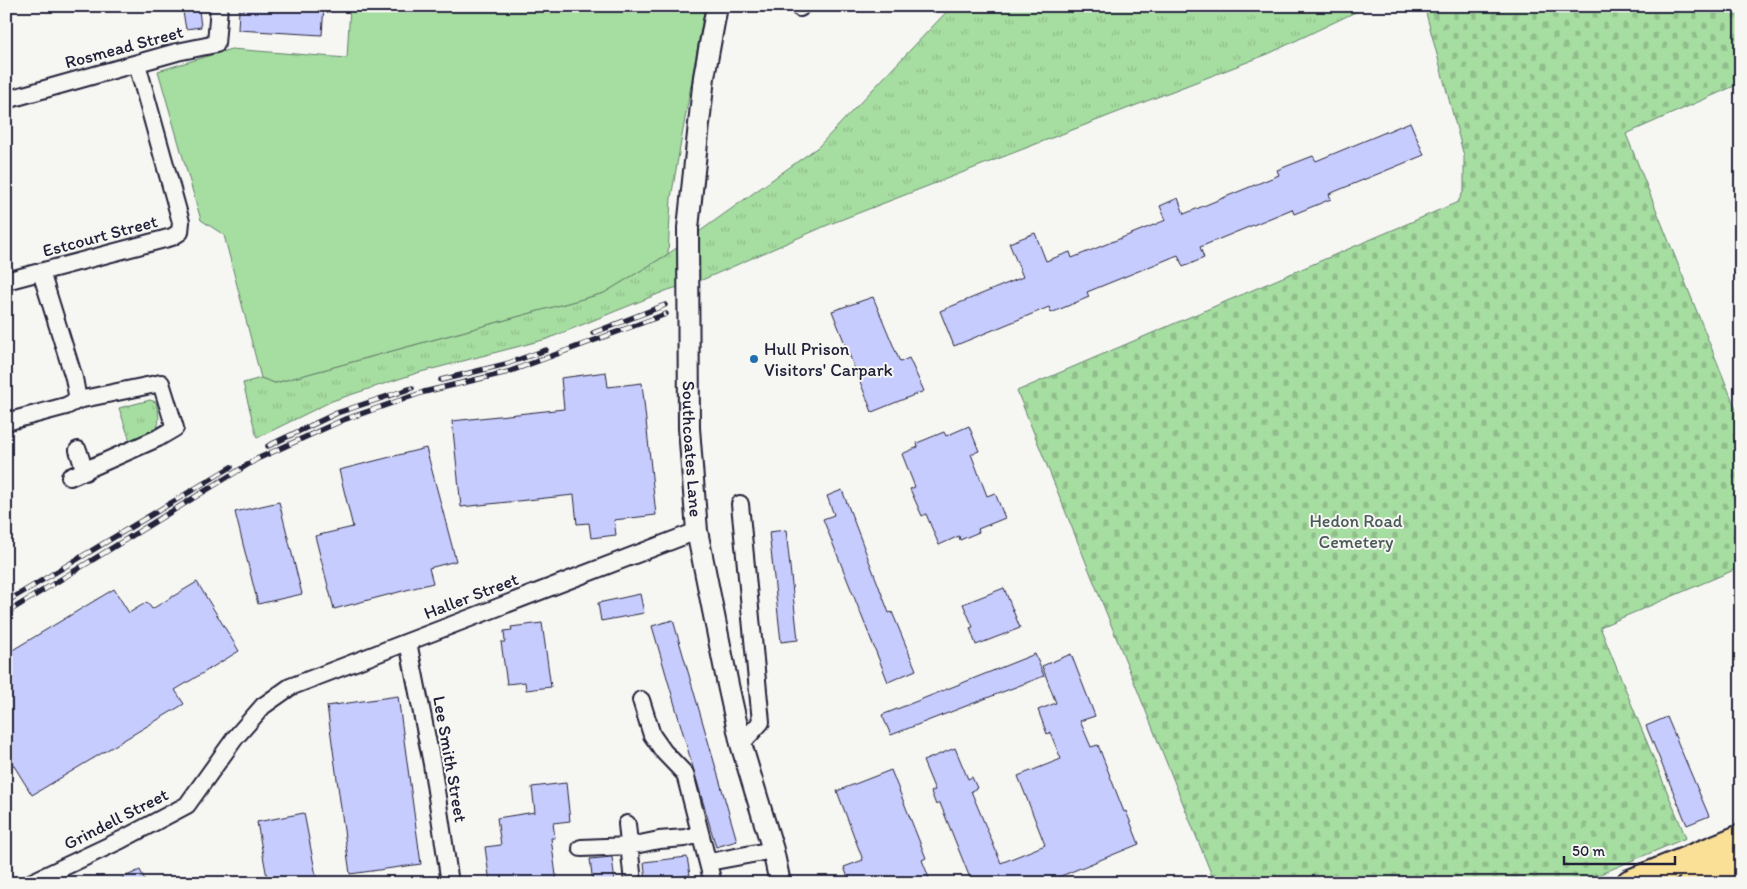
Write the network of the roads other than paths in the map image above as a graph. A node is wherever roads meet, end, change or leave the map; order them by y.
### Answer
1 (219, 6) edge
2 (717, 6) edge
3 (137, 64) junction
4 (6, 100) edge
5 (41, 272) junction
6 (6, 281) edge
7 (78, 400) junction
8 (6, 422) edge
9 (78, 450) dead end
10 (740, 504) dead end
11 (697, 531) junction
12 (408, 642) junction
13 (641, 700) dead end
14 (263, 706) joint
15 (742, 744) junction
16 (627, 824) dead end
17 (699, 834) junction
18 (1741, 838) edge
19 (630, 846) junction
20 (581, 848) dead end
21 (773, 850) junction
22 (709, 862) junction
23 (1741, 863) edge
24 (30, 883) edge
25 (450, 883) edge
26 (633, 883) edge
27 (713, 883) edge
28 (780, 883) edge
29 (1630, 883) edge
30 (1692, 883) edge

1 - 3 street, Rosmead Street
2 - 11 street, Southcoates Lane
3 - 4 street, Rosmead Street
3 - 5 street, Estcourt Street
5 - 6 street, Estcourt Street
5 - 7 street
7 - 8 street
7 - 9 street
10 - 15 street
11 - 12 street, Haller Street
11 - 15 street, Southcoates Lane
12 - 14 street, Haller Street
12 - 25 street, Lee Smith Street
13 - 17 street
14 - 24 street, Grindell Street
15 - 21 street, Southcoates Lane
16 - 19 street
17 - 19 street
17 - 22 street
18 - 29 highway
19 - 20 street
19 - 26 street
21 - 22 street
21 - 28 street, Southcoates Lane
22 - 27 street
23 - 30 highway

